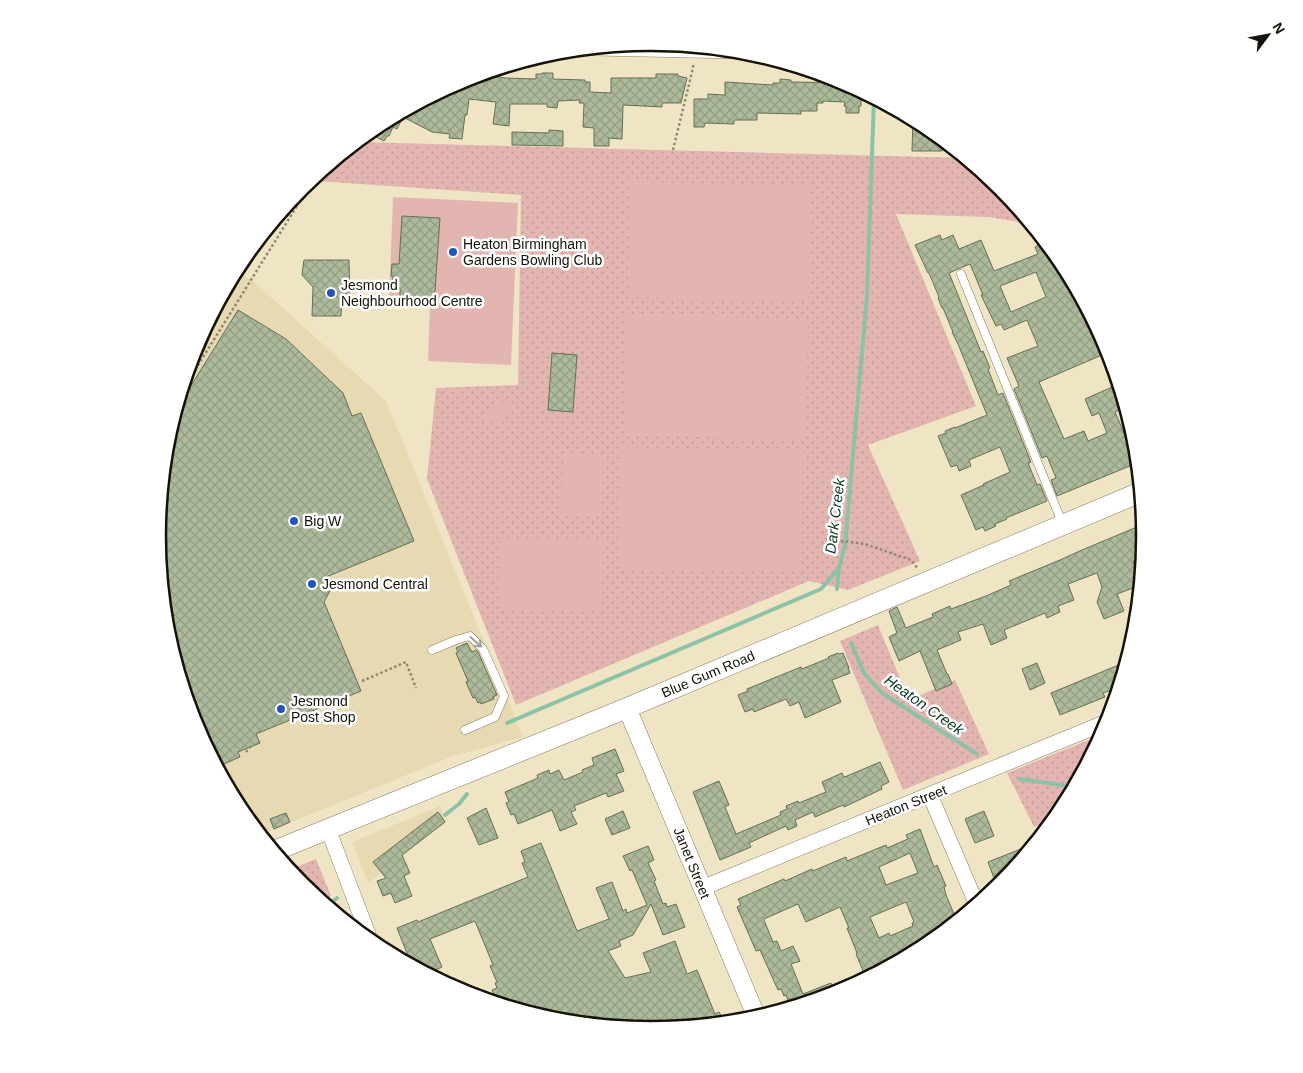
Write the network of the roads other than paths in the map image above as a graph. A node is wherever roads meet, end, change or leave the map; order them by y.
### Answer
1 (961, 274) dead end
2 (1135, 495) edge
3 (1063, 525) junction
4 (432, 650) dead end
5 (628, 708) junction
6 (1099, 725) edge
7 (465, 730) dead end
8 (930, 795) junction
9 (328, 830) junction
10 (281, 848) edge
11 (702, 888) junction
12 (974, 899) edge
13 (364, 927) edge
14 (754, 1010) edge

1 - 3 lane
2 - 3 main road, Blue Gum Road
3 - 5 main road, Blue Gum Road
4 -> 7 lane
5 - 9 main road, Blue Gum Road
5 - 11 street, Janet Street
6 - 8 street, Heaton Street
8 - 11 street, Heaton Street
8 - 12 street
9 - 10 main road, Blue Gum Road
9 - 13 street
11 - 14 street, Janet Street

